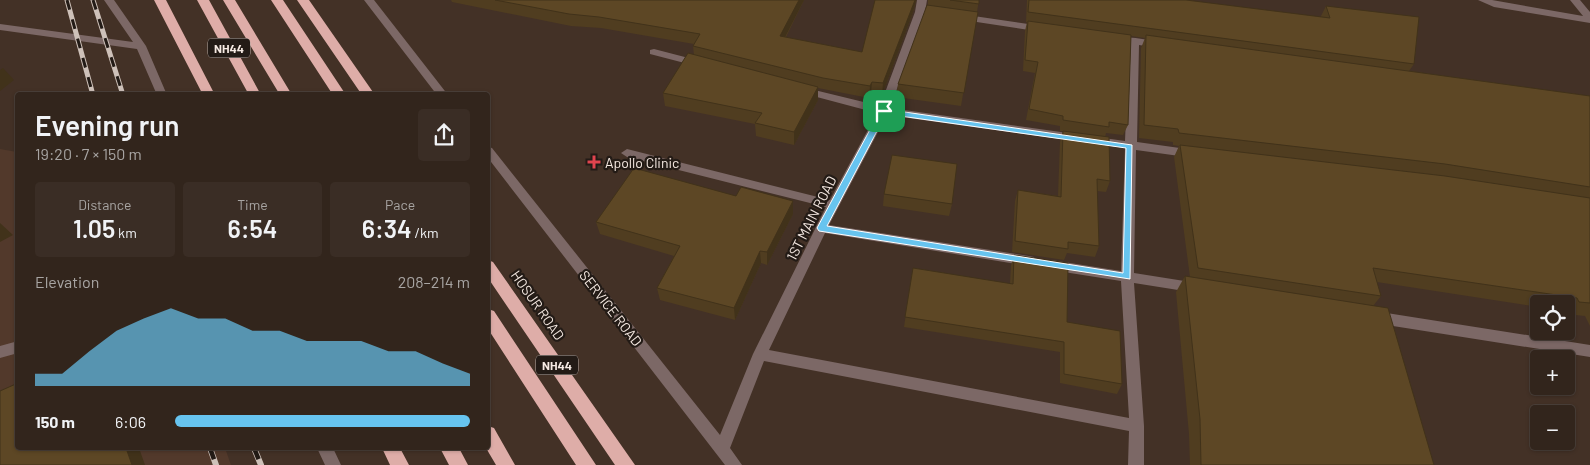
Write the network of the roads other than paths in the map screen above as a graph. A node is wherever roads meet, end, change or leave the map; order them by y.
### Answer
1 (109, 0) edge
2 (160, 0) edge
3 (203, 0) edge
4 (229, 0) edge
5 (277, 0) edge
6 (303, 0) edge
7 (369, 0) edge
8 (1482, 0) edge
9 (1575, 0) edge
10 (924, 8) edge
11 (950, 16) edge
12 (1590, 19) edge
13 (0, 27) edge
14 (1056, 31) edge
15 (1105, 37) edge
16 (1134, 41) junction
17 (141, 46) junction
18 (1173, 47) edge
19 (654, 52) dead end
20 (710, 67) edge
21 (793, 88) edge
22 (161, 92) edge
23 (207, 92) edge
24 (253, 92) edge
25 (284, 92) edge
26 (338, 92) edge
27 (367, 92) edge
28 (441, 92) edge
29 (884, 111) junction
30 (1129, 146) junction
31 (627, 153) dead end
32 (490, 154) edge
33 (1208, 156) edge
34 (834, 205) junction
35 (822, 228) junction
36 (490, 269) edge
37 (1127, 277) junction
38 (1206, 290) edge
39 (1364, 315) edge
40 (490, 319) edge
41 (15, 348) edge
42 (1590, 351) edge
43 (0, 352) edge
44 (760, 354) junction
45 (1137, 426) junction
46 (490, 437) edge
47 (722, 449) junction
48 (326, 450) edge
49 (392, 450) edge
50 (450, 450) edge
51 (333, 465) edge
52 (400, 465) edge
53 (459, 465) edge
54 (506, 465) edge
55 (587, 465) edge
56 (626, 465) edge
57 (734, 465) edge
58 (1136, 465) edge

1 - 17 street
2 - 23 highway
3 - 24 highway, NH44
4 - 25 highway
5 - 26 highway
6 - 27 highway
7 - 28 street
8 - 12 street
9 - 12 street
10 - 29 street, 1ST MAIN ROAD
11 - 14 street
13 - 17 street
15 - 16 street
16 - 18 street
16 - 30 street
17 - 22 street
19 - 20 street
21 - 29 street
29 - 30 street
29 - 34 street, 1ST MAIN ROAD
30 - 33 street
30 - 37 street
31 - 34 street
32 - 47 street, SERVICE ROAD
34 - 35 street, 1ST MAIN ROAD
35 - 37 street
35 - 44 street, 1ST MAIN ROAD
36 - 56 highway, HOSUR ROAD / NH44
37 - 38 street
37 - 45 street
39 - 42 street
40 - 55 highway
41 - 43 street
44 - 45 street
44 - 47 street, 1ST MAIN ROAD
45 - 58 street
46 - 54 highway
47 - 57 street, SERVICE ROAD
48 - 51 street
49 - 52 highway
50 - 53 highway

